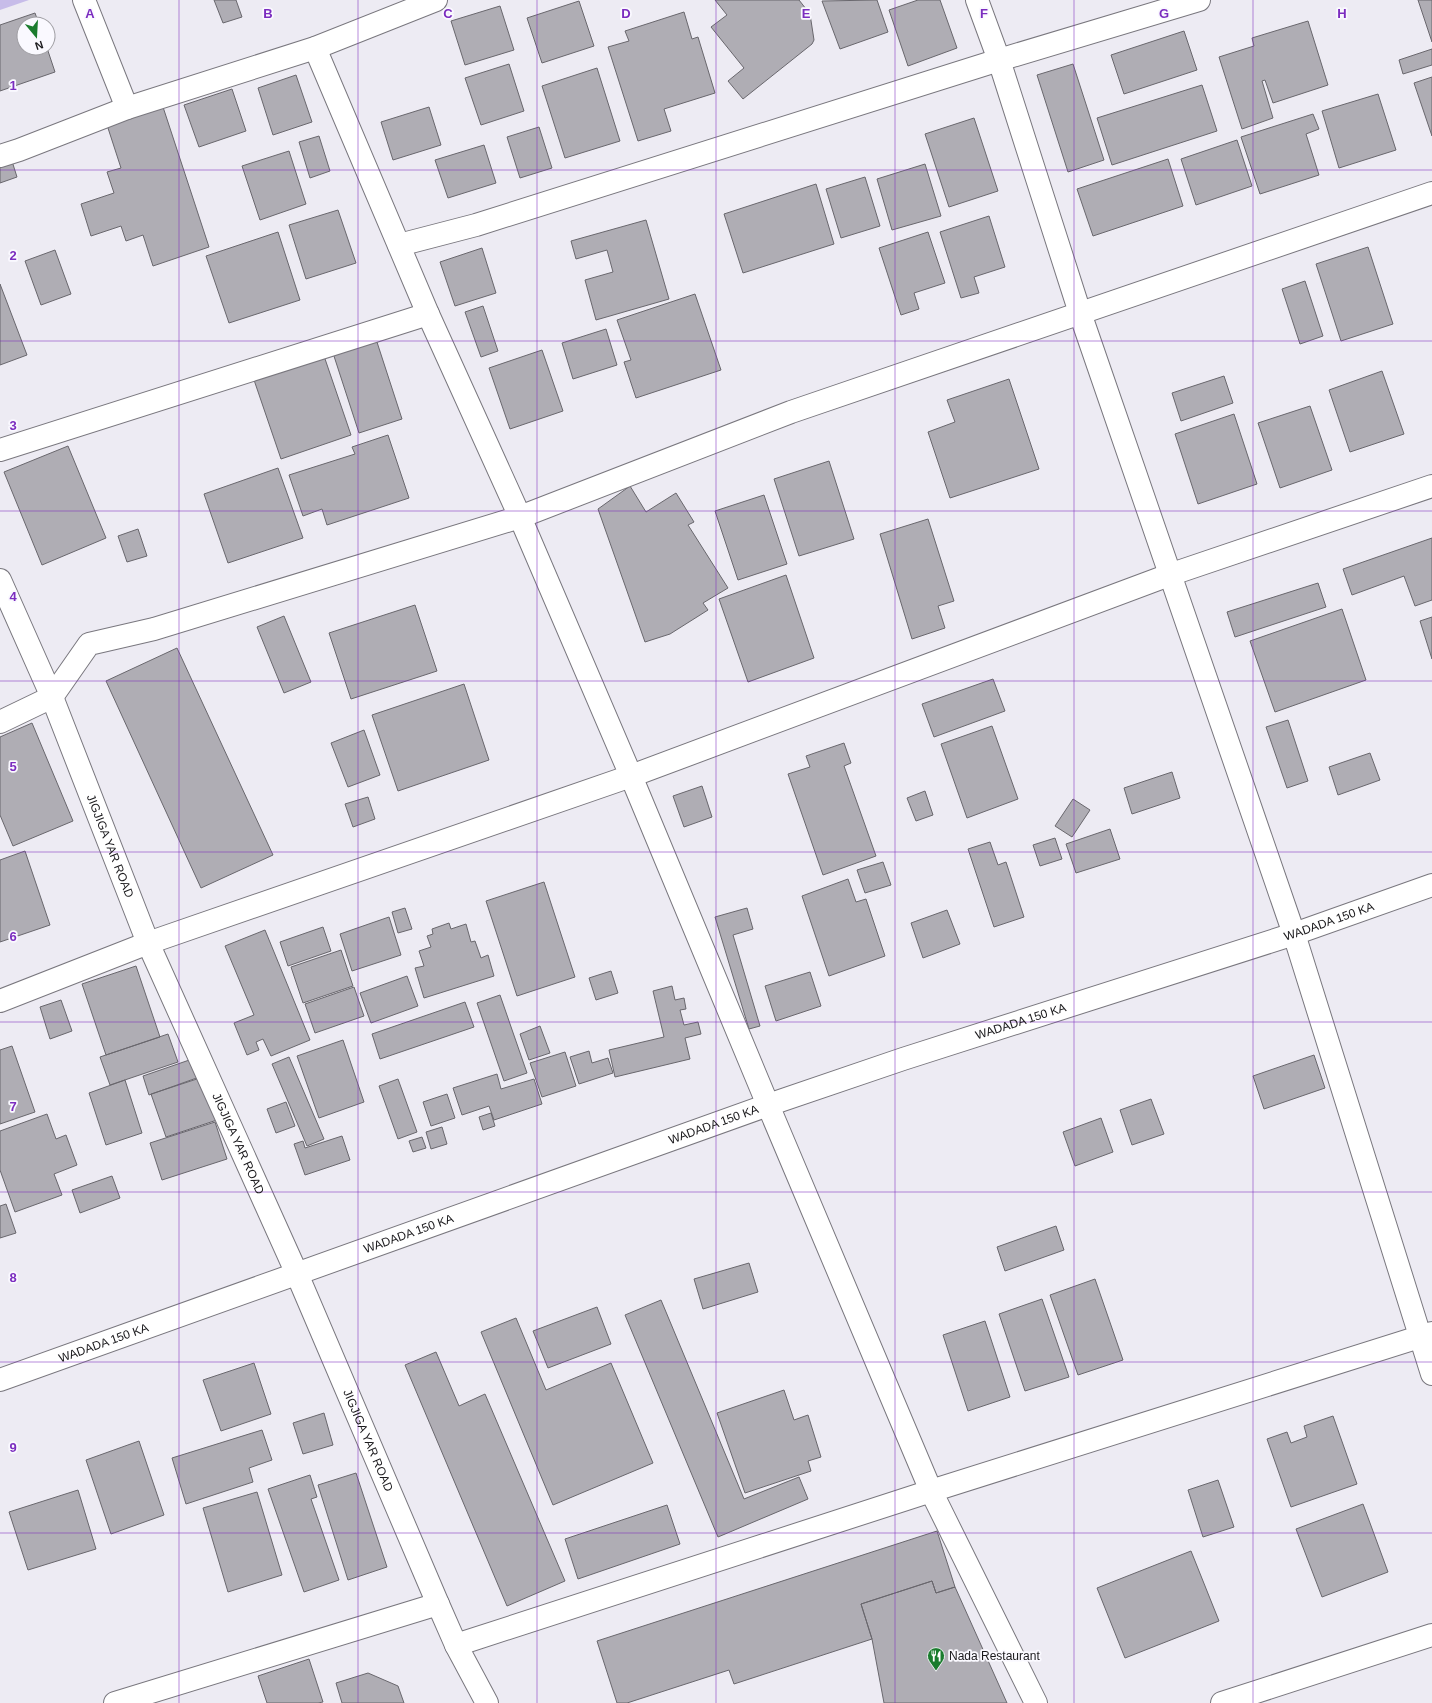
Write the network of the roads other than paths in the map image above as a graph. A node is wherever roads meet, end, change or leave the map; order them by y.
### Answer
1 (84, 0) edge
2 (436, 0) edge
3 (977, 0) edge
4 (1199, 0) edge
5 (388, 8) edge
6 (315, 48) junction
7 (999, 60) junction
8 (127, 108) junction
9 (0, 156) edge
10 (1432, 193) edge
11 (399, 245) junction
12 (1080, 313) junction
13 (428, 314) junction
14 (0, 450) edge
15 (1432, 486) edge
16 (520, 517) junction
17 (1169, 575) junction
18 (0, 580) edge
19 (52, 697) junction
20 (0, 722) edge
21 (631, 776) junction
22 (1432, 885) edge
23 (1294, 934) junction
24 (148, 943) junction
25 (0, 1002) edge
26 (768, 1105) junction
27 (297, 1274) junction
28 (1426, 1335) edge
29 (1432, 1374) edge
30 (0, 1380) edge
31 (931, 1491) junction
32 (438, 1604) junction
33 (1432, 1635) edge
34 (456, 1645) junction
35 (115, 1703) edge
36 (486, 1703) edge
37 (1036, 1703) edge
38 (1222, 1703) edge

1 - 8 street
2 - 5 street
3 - 7 street
4 - 7 street
5 - 6 street
6 - 8 street
6 - 11 street
7 - 11 street
7 - 12 street
8 - 9 street
10 - 12 street
11 - 13 street
12 - 16 street
12 - 17 street
13 - 14 street
13 - 16 street
15 - 17 street
16 - 19 street
16 - 21 street
17 - 21 street
17 - 23 street
18 - 19 street, JIGJIGA YAR ROAD
19 - 20 street
19 - 24 street, JIGJIGA YAR ROAD
21 - 24 street
21 - 26 street
22 - 23 street, WADADA 150 KA
23 - 26 street, WADADA 150 KA
23 - 28 street
24 - 25 street
24 - 27 street, JIGJIGA YAR ROAD
26 - 27 street, WADADA 150 KA
26 - 31 street
27 - 30 street, WADADA 150 KA
27 - 32 street, JIGJIGA YAR ROAD
28 - 29 street
28 - 31 street
31 - 34 street
31 - 37 street
32 - 34 street, JIGJIGA YAR ROAD
32 - 35 street
33 - 38 street
34 - 36 street, JIGJIGA YAR ROAD

